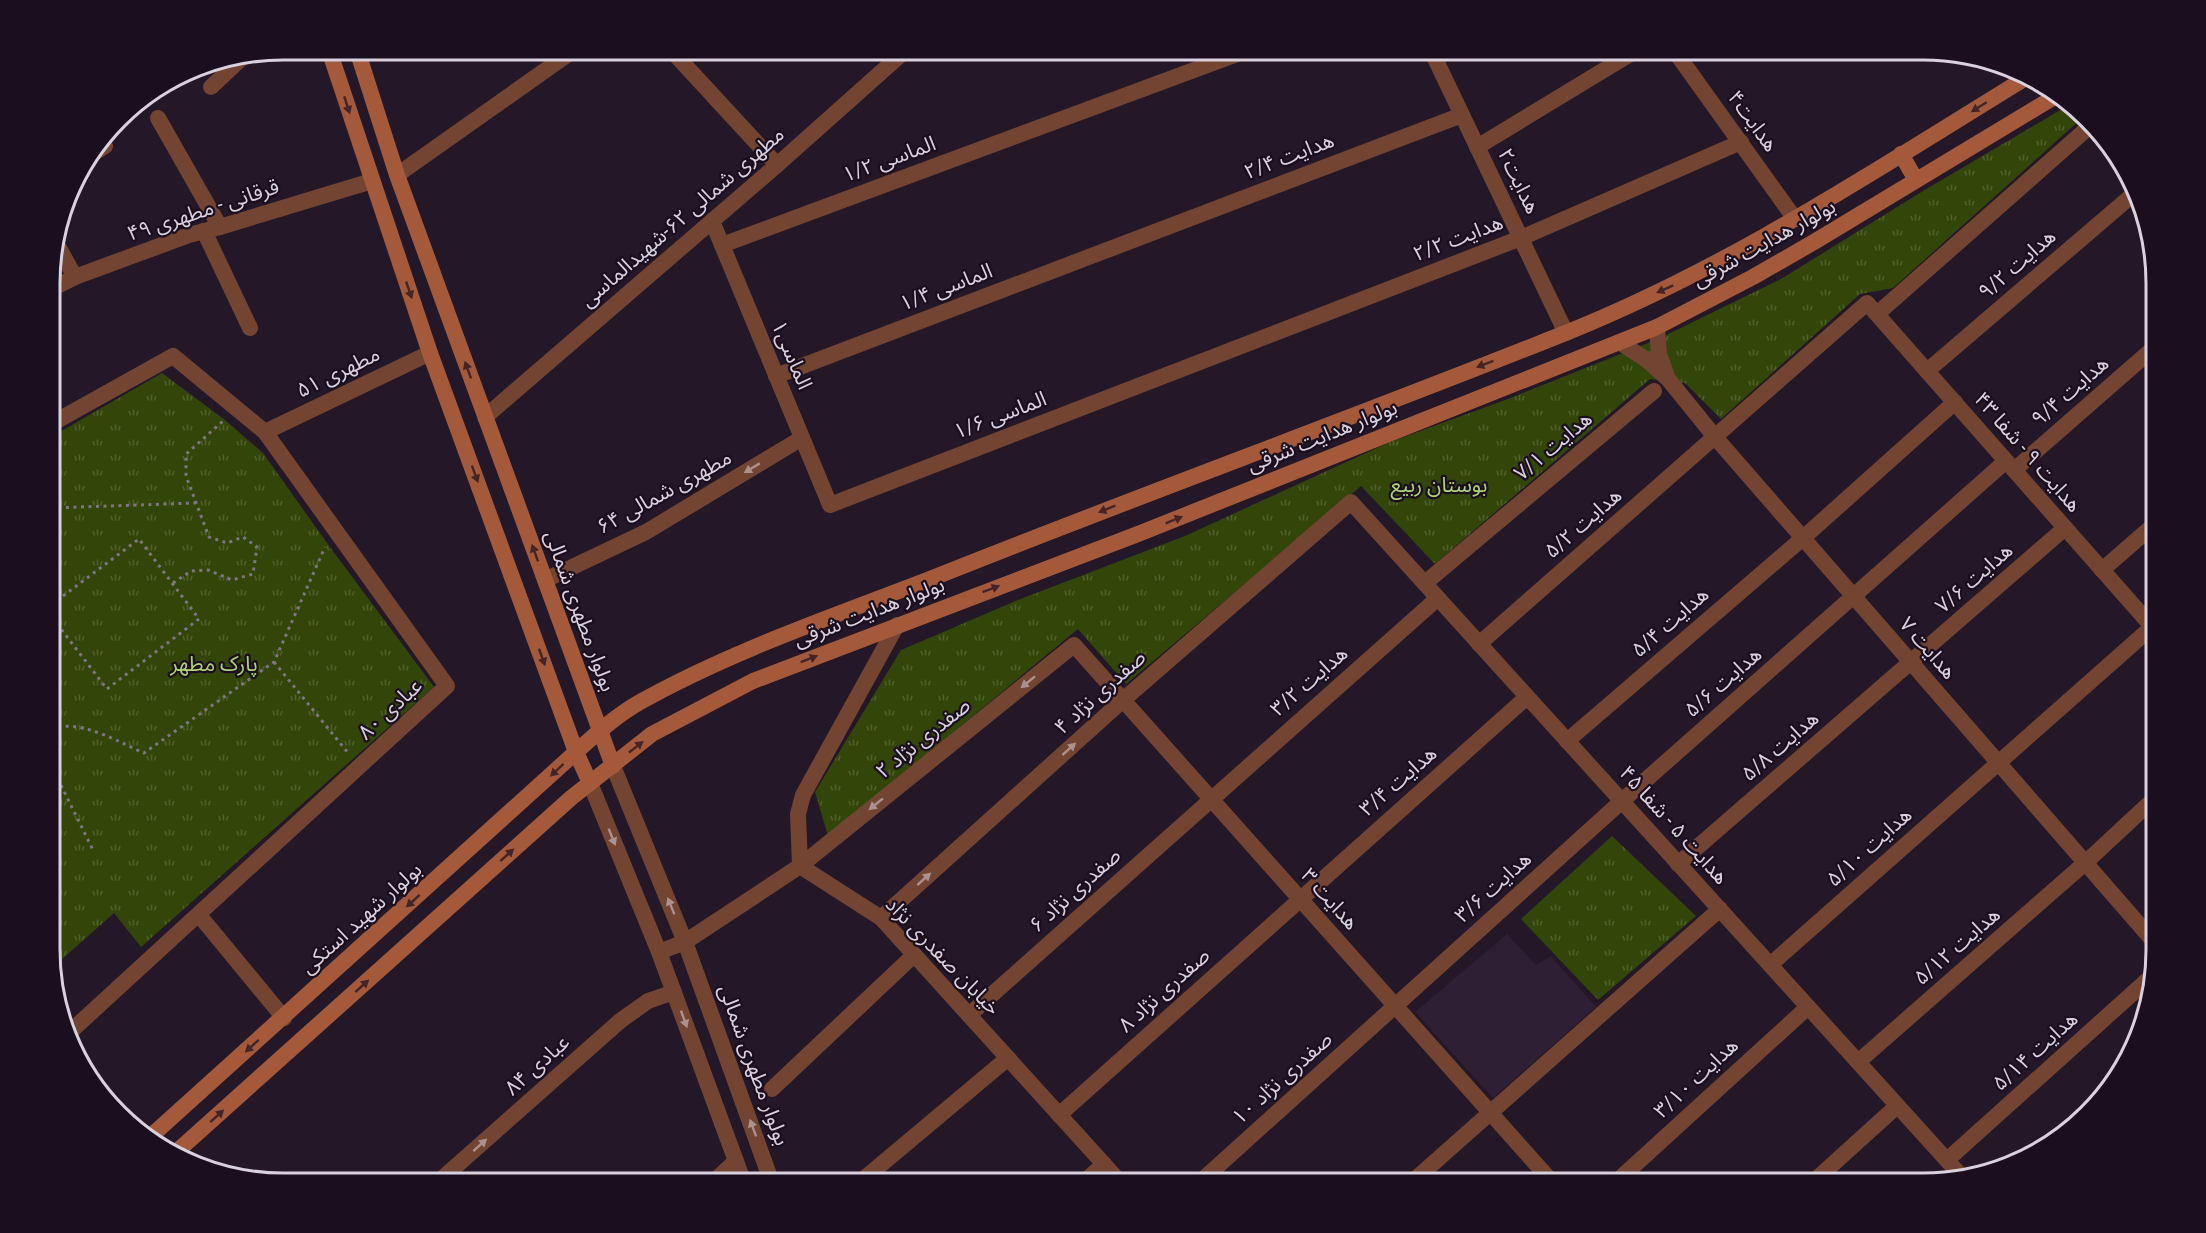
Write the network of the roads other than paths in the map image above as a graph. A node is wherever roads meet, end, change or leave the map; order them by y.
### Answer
1 (332, 60) edge
2 (360, 60) edge
3 (560, 60) edge
4 (680, 60) edge
5 (895, 60) edge
6 (1220, 60) edge
7 (1436, 60) edge
8 (1621, 60) edge
9 (1681, 60) edge
10 (234, 65) edge
11 (2019, 82) edge
12 (211, 87) dead end
13 (2050, 100) edge
14 (1462, 115) junction
15 (158, 118) dead end
16 (2085, 130) edge
17 (1741, 142) junction
18 (1477, 147) junction
19 (1901, 154) junction
20 (777, 165) junction
21 (398, 175) junction
22 (1916, 180) junction
23 (372, 181) junction
24 (2129, 198) edge
25 (1795, 219) junction
26 (712, 221) junction
27 (212, 229) junction
28 (1521, 238) junction
29 (1132, 240) joint
30 (722, 245) junction
31 (62, 254) edge
32 (75, 277) junction
33 (60, 285) edge
34 (1872, 308) junction
35 (1657, 327) junction
36 (250, 328) dead end
37 (1566, 333) junction
38 (1619, 342) junction
39 (430, 353) junction
40 (2146, 354) edge
41 (1187, 367) joint
42 (1927, 371) junction
43 (776, 376) junction
44 (1668, 379) junction
45 (1654, 391) dead end
46 (1955, 402) junction
47 (485, 417) junction
48 (60, 419) edge
49 (265, 432) junction
50 (1716, 437) junction
51 (802, 438) junction
52 (2010, 465) junction
53 (1351, 502) joint
54 (830, 505) joint
55 (2065, 528) junction
56 (2146, 532) edge
57 (1803, 538) junction
58 (2102, 570) junction
59 (545, 580) junction
60 (1425, 583) junction
61 (1854, 596) junction
62 (1438, 598) junction
63 (2146, 620) edge
64 (897, 625) junction
65 (2146, 636) edge
66 (1479, 644) junction
67 (1074, 645) joint
68 (1912, 663) junction
69 (1527, 697) junction
70 (1123, 700) junction
71 (600, 730) junction
72 (1567, 741) junction
73 (576, 752) junction
74 (1998, 762) junction
75 (613, 766) junction
76 (590, 783) junction
77 (1211, 799) junction
78 (1622, 801) junction
79 (2146, 806) edge
80 (2085, 863) junction
81 (1678, 864) junction
82 (800, 866) junction
83 (1299, 898) junction
84 (1720, 909) junction
85 (199, 915) junction
86 (881, 918) junction
87 (2146, 933) edge
88 (685, 942) junction
89 (659, 952) junction
90 (914, 955) junction
91 (1770, 965) junction
92 (2143, 984) edge
93 (674, 992) junction
94 (1395, 1005) junction
95 (1808, 1006) junction
96 (969, 1015) junction
97 (284, 1018) junction
98 (74, 1027) edge
99 (1008, 1058) junction
100 (1858, 1062) junction
101 (772, 1089) dead end
102 (1898, 1106) junction
103 (1490, 1113) junction
104 (1059, 1114) junction
105 (155, 1132) edge
106 (181, 1148) edge
107 (1947, 1160) junction
108 (736, 1161) junction
109 (1104, 1164) junction
110 (1956, 1170) edge
111 (449, 1173) edge
112 (723, 1173) edge
113 (740, 1173) edge
114 (768, 1173) edge
115 (871, 1173) edge
116 (1094, 1173) edge
117 (1112, 1173) edge
118 (1210, 1173) edge
119 (1422, 1173) edge
120 (1544, 1173) edge
121 (1626, 1173) edge
122 (1823, 1173) edge

1 -> 23 main road
2 - 21 main road, بولوار مطهری شمالی
3 - 21 street
4 - 20 street
5 - 20 street, مطهری شمالی ۶۲-شهیدالماسی
6 - 30 street, الماسی ۱/۲
7 - 14 street, هدایت۲
8 - 18 street
9 - 17 street, هدایت۴
10 - 12 street
11 -> 19 main road, بولوار هدایت شرقی
13 - 22 main road, بولوار هدایت شرقی
14 - 18 street, هدایت۲
14 - 29 street, هدایت ۲/۴
15 - 27 street
16 - 34 street, هدایت ۵/۲
17 - 25 street, هدایت۴
17 - 28 street, هدایت ۲/۲
18 - 28 street, هدایت۲
19 - 22 main road
19 - 25 main road, بولوار هدایت شرقی
20 - 26 street, مطهری شمالی ۶۲-شهیدالماسی
47 -> 21 main road, بولوار مطهری شمالی
22 - 35 main road, بولوار هدایت شرقی
23 - 27 street, قرقانی - مطهری ۴۹
23 -> 39 main road
24 - 42 street, هدایت ۹/۲
25 -> 37 main road, بولوار هدایت شرقی
26 - 30 street, الماسی۱
26 - 47 street, مطهری شمالی ۶۲-شهیدالماسی
27 - 32 street, قرقانی - مطهری ۴۹
27 - 36 street
28 - 37 street, هدایت۲
28 - 41 street, هدایت ۲/۲
29 - 43 street, الماسی ۱/۴
30 - 43 street, الماسی۱
31 - 32 street
32 - 33 street, قرقانی - مطهری ۴۹
34 - 42 street, هدایت ۹ - شفا ۴۳
34 - 50 street, هدایت ۵/۲
35 - 38 main road, بولوار هدایت شرقی
35 - 44 street, هدایت ۷
37 -> 71 main road, بولوار هدایت شرقی
38 - 44 street, هدایت ۷
64 -> 38 main road, بولوار هدایت شرقی
39 - 49 street, مطهری ۵۱
39 -> 73 main road
40 - 52 street, هدایت ۹/۴
41 - 54 street, الماسی ۱/۶
42 - 46 street, هدایت ۹ - شفا ۴۳
43 - 51 street, الماسی۱
44 - 50 street, هدایت ۷
45 - 60 street, هدایت ۷/۱
46 - 52 street, هدایت ۹ - شفا ۴۳
46 - 57 street, هدایت ۵/۴
59 -> 47 main road, بولوار مطهری شمالی
48 - 49 street, عبادی ۸۰
49 - 85 street, عبادی ۸۰
50 - 57 street, هدایت ۷
50 - 66 street, هدایت ۵/۲
51 - 54 street, الماسی۱
51 -> 59 street, مطهری شمالی ۶۴
52 - 55 street, هدایت ۹ - شفا ۴۳
52 - 61 street, هدایت ۹/۴
53 - 60 street, هدایت ۵ - شفا ۴۵
53 - 70 street, صفدری نژاد ۴
55 - 58 street, هدایت ۹ - شفا ۴۳
55 - 68 street, هدایت ۷/۶
56 - 58 street
57 - 61 street, هدایت ۷
57 - 72 street, هدایت ۵/۴
58 - 63 street, هدایت ۹ - شفا ۴۳
59 - 71 main road, بولوار مطهری شمالی
60 - 62 street, هدایت ۵ - شفا ۴۵
61 - 68 street, هدایت ۷
61 - 78 street, هدایت ۵/۶
62 - 66 street, هدایت ۵ - شفا ۴۵
62 - 77 street, هدایت ۳/۲
75 -> 64 main road, بولوار هدایت شرقی
64 - 82 street
65 - 74 street, هدایت ۵/۱۰
66 - 69 street, هدایت ۵ - شفا ۴۵
67 - 70 street, هدایت ۳
67 -> 82 street, صفدری نژاد ۲
68 - 74 street, هدایت ۷
68 - 81 street, هدایت ۵/۸
69 - 72 street, هدایت ۵ - شفا ۴۵
69 - 83 street, هدایت ۳/۴
70 - 77 street, هدایت ۳
86 -> 70 street, صفدری نژاد ۴
71 - 73 main road, بولوار شهید استکی
71 - 75 main road, بولوار مطهری شمالی
72 - 78 street, هدایت ۵ - شفا ۴۵
73 - 76 main road
73 -> 97 main road, بولوار شهید استکی
74 - 80 street, هدایت ۷
74 - 91 street, هدایت ۵/۱۰
75 - 76 main road, بولوار هدایت شرقی
88 -> 75 street, بولوار مطهری شمالی
76 -> 89 street
106 -> 76 main road
77 - 83 street, هدایت ۳
77 - 96 street, صفدری نژاد ۶
78 - 81 street, هدایت ۵ - شفا ۴۵
78 - 94 street, هدایت ۳/۶
79 - 80 street, هدایت ۵/۱۲
80 - 87 street, هدایت ۷
80 - 100 street, هدایت ۵/۱۲
81 - 84 street, هدایت ۵ - شفا ۴۵
82 - 86 street, خیابان صفدری نژاد
82 - 88 street, صفدری نژاد ۲
83 - 94 street, هدایت ۳
83 - 104 street, صفدری نژاد ۸
84 - 91 street, هدایت ۵ - شفا ۴۵
84 - 103 street
85 - 97 street
85 - 98 street, عبادی ۸۰
86 - 90 street, خیابان صفدری نژاد
88 - 89 street, صفدری نژاد ۲
114 -> 88 street, بولوار مطهری شمالی
89 - 93 street
90 - 96 street, خیابان صفدری نژاد
90 - 101 street
91 - 95 street, هدایت ۵ - شفا ۴۵
92 - 107 street, هدایت ۵/۱۴
93 -> 108 street
111 -> 93 street, عبادی ۸۴
94 - 103 street, هدایت ۳
94 - 118 street, صفدری نژاد ۱۰
95 - 100 street, هدایت ۵ - شفا ۴۵
95 - 121 street, هدایت ۳/۱۰
96 - 99 street, خیابان صفدری نژاد
97 -> 105 main road, بولوار شهید استکی
99 - 104 street, خیابان صفدری نژاد
99 - 115 street
100 - 102 street, هدایت ۵ - شفا ۴۵
102 - 107 street, هدایت ۵ - شفا ۴۵
102 - 122 street
103 - 119 street
103 - 120 street, هدایت ۳
104 - 109 street, خیابان صفدری نژاد
107 - 110 street, هدایت ۵ - شفا ۴۵
108 - 112 street
108 - 113 street
109 - 116 street
109 - 117 street, خیابان صفدری نژاد

